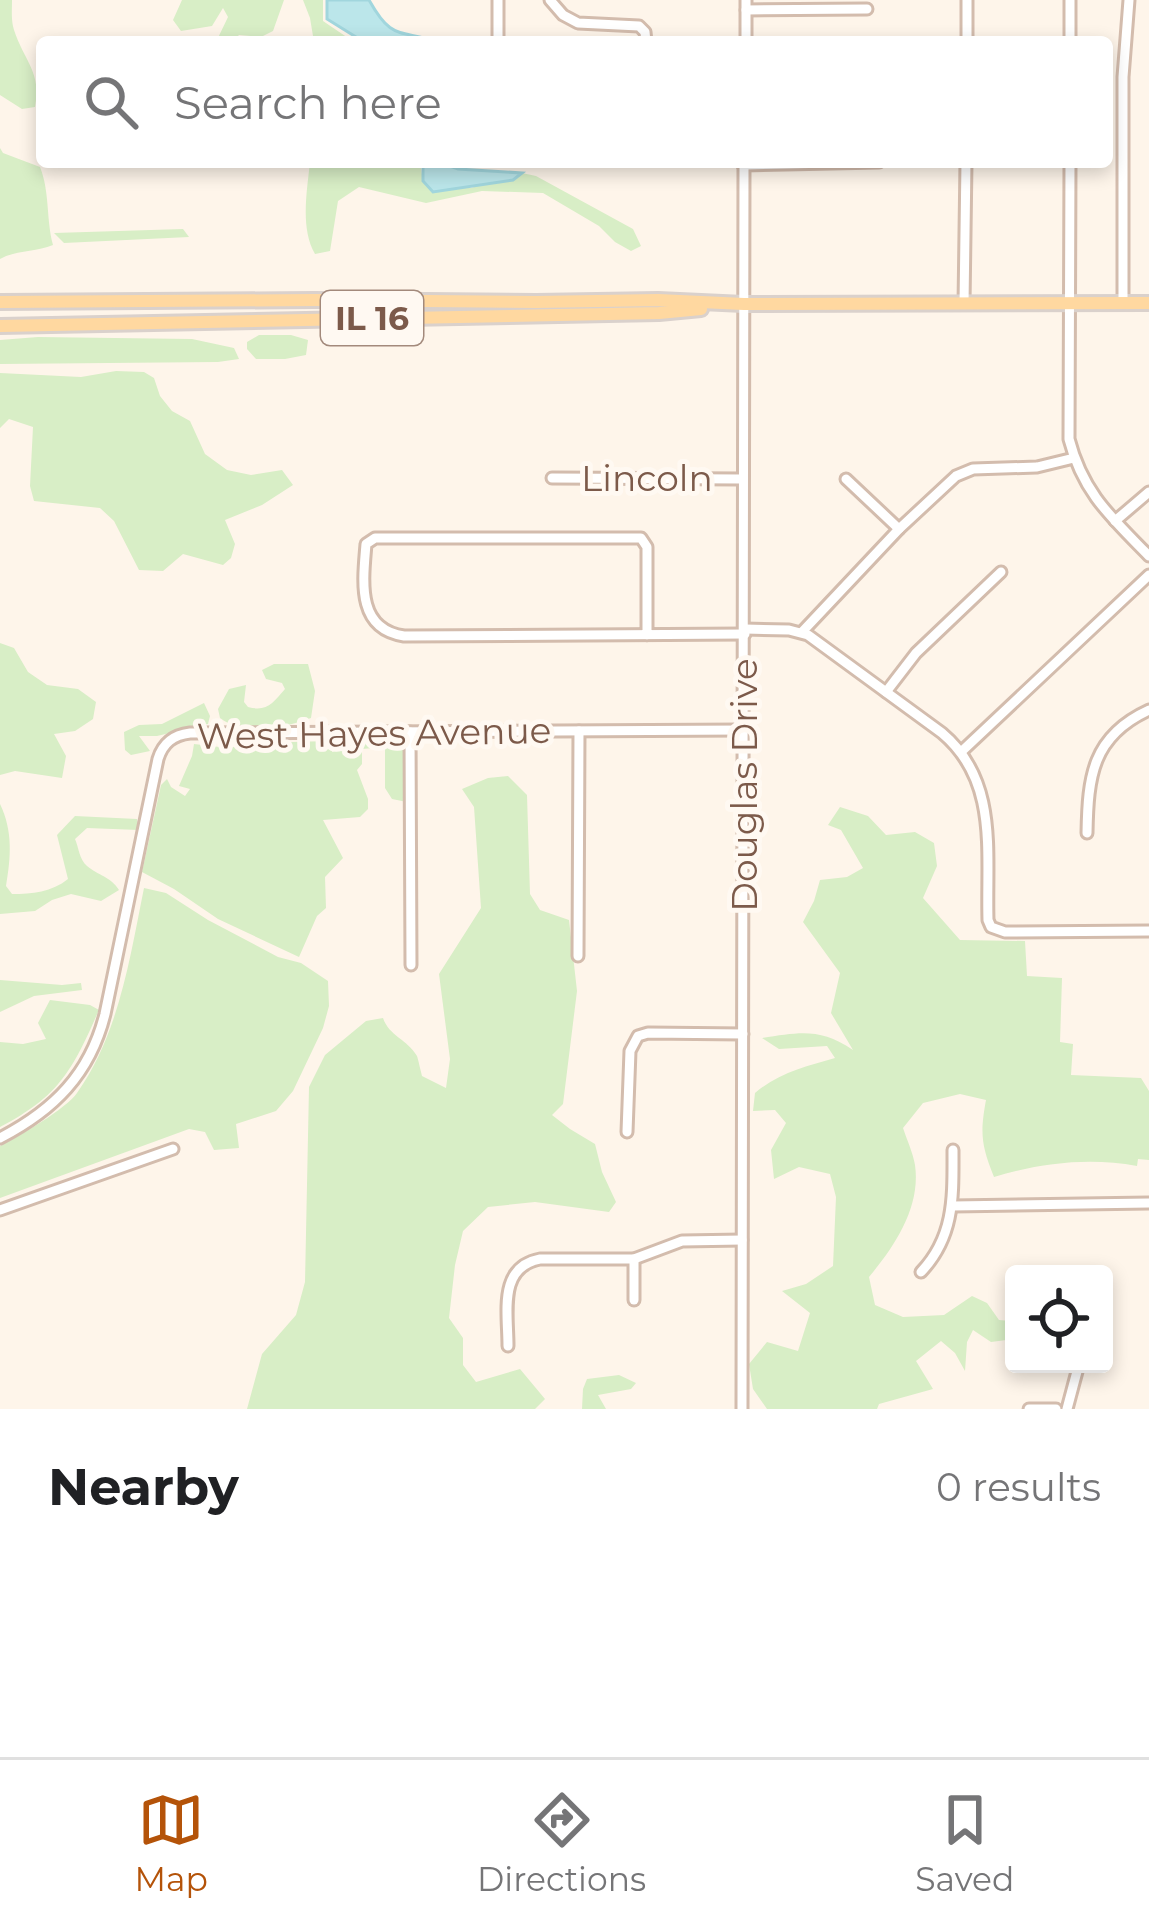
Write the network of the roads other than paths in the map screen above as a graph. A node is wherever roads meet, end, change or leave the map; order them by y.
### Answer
1 (498, 0) edge
2 (550, 0) edge
3 (967, 0) edge
4 (1070, 0) edge
5 (1129, 0) edge
6 (746, 5) edge
7 (866, 9) dead end
8 (498, 36) edge
9 (645, 36) edge
10 (746, 36) edge
11 (967, 36) edge
12 (1070, 36) edge
13 (1113, 77) edge
14 (1123, 77) junction
15 (743, 168) edge
16 (966, 168) edge
17 (1070, 168) edge
18 (0, 302) edge
19 (1123, 303) junction
20 (1149, 303) edge
21 (744, 304) junction
22 (964, 304) junction
23 (1069, 304) junction
24 (0, 326) edge
25 (1074, 458) junction
26 (552, 478) dead end
27 (741, 479) junction
28 (846, 479) dead end
29 (1149, 492) edge
30 (1115, 521) junction
31 (898, 529) junction
32 (1149, 556) edge
33 (1001, 572) dead end
34 (1149, 575) edge
35 (745, 632) junction
36 (802, 632) junction
37 (647, 634) junction
38 (886, 692) junction
39 (1149, 710) edge
40 (579, 730) junction
41 (744, 730) junction
42 (410, 732) junction
43 (961, 752) junction
44 (1087, 833) dead end
45 (1149, 931) edge
46 (578, 956) dead end
47 (412, 964) dead end
48 (743, 1034) junction
49 (627, 1132) dead end
50 (0, 1138) edge
51 (173, 1149) dead end
52 (952, 1150) dead end
53 (1149, 1203) edge
54 (953, 1206) junction
55 (0, 1210) edge
56 (742, 1240) junction
57 (634, 1259) junction
58 (921, 1273) dead end
59 (634, 1300) dead end
60 (508, 1346) dead end
61 (1076, 1373) edge
62 (742, 1409) edge
63 (1029, 1409) edge
64 (1056, 1409) edge
65 (1066, 1409) edge

1 - 8 street
2 - 9 street
3 - 11 street
4 - 12 street
5 - 14 street
6 - 7 street
6 - 10 street
13 - 14 street
14 - 19 street
15 - 21 street, Douglas Drive
16 - 22 street
17 - 23 street
18 - 21 main road, IL 16
19 - 20 main road, IL 16
19 - 23 main road, IL 16
21 - 22 main road, IL 16
21 - 24 main road, IL 16
21 - 27 street, Douglas Drive
22 - 23 main road, IL 16
23 - 25 street
25 - 30 street
25 - 31 street
26 - 27 street, Lincoln
27 - 35 street, Douglas Drive
28 - 31 street
29 - 30 street
30 - 32 street
31 - 36 street
33 - 38 street
34 - 43 street
35 - 36 street
35 - 37 street
35 - 41 street, Douglas Drive
36 - 38 street
37 - 37 street
38 - 43 street
39 - 44 street
40 - 41 street, West Hayes Avenue
40 - 42 street, West Hayes Avenue
40 - 46 street
41 - 48 street, Douglas Drive
42 - 47 street
42 - 50 street, West Hayes Avenue
43 - 45 street
48 - 49 street
48 - 56 street, Douglas Drive
51 - 55 street
52 - 54 street
53 - 54 street
54 - 58 street
56 - 57 street
56 - 62 street, Douglas Drive
57 - 59 street
57 - 60 street
61 - 65 street
63 - 64 street

